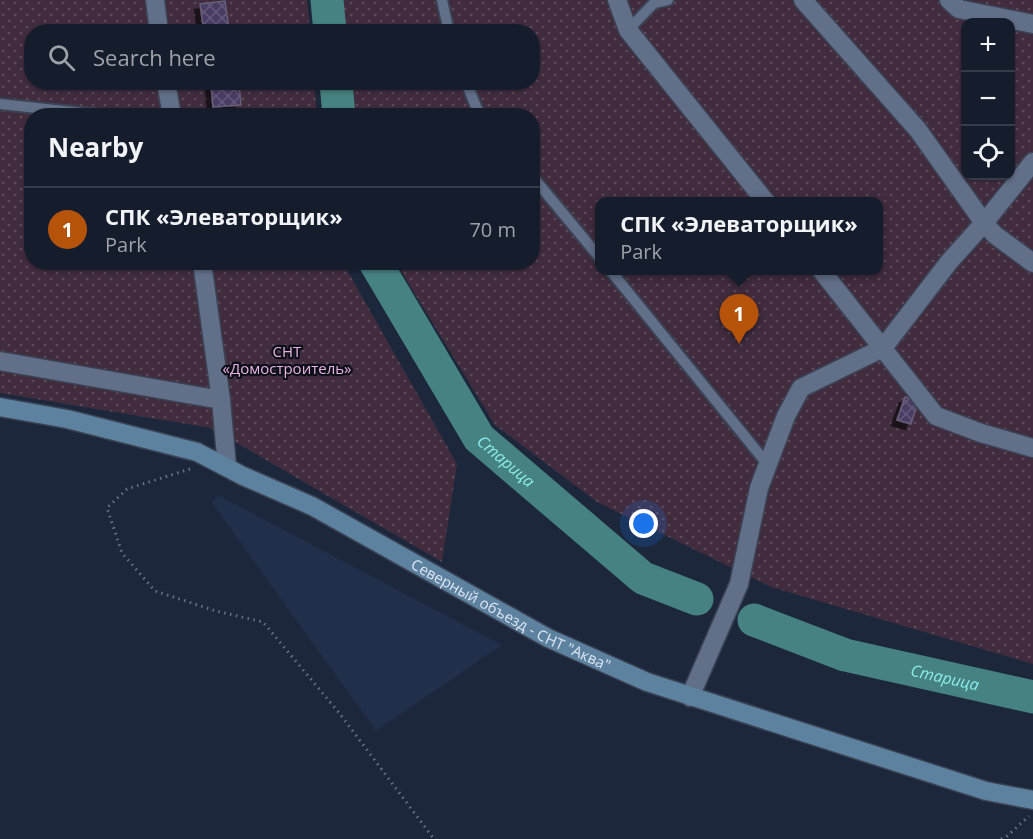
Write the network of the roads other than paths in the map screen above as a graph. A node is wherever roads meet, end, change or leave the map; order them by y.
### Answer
1 (155, 0) edge
2 (442, 0) edge
3 (617, 0) edge
4 (668, 0) edge
5 (803, 0) edge
6 (949, 0) edge
7 (158, 24) edge
8 (447, 24) edge
9 (1033, 24) edge
10 (628, 30) junction
11 (167, 90) edge
12 (469, 90) edge
13 (0, 104) edge
14 (37, 108) edge
15 (171, 108) edge
16 (477, 108) edge
17 (1033, 162) edge
18 (540, 186) edge
19 (763, 197) edge
20 (984, 223) junction
21 (595, 252) edge
22 (1033, 263) edge
23 (203, 270) edge
24 (614, 275) edge
25 (825, 275) edge
26 (883, 348) junction
27 (0, 361) edge
28 (221, 400) junction
29 (0, 407) edge
30 (1033, 448) edge
31 (768, 465) junction
32 (227, 467) junction
33 (690, 697) junction
34 (1033, 800) edge

1 - 7 street
2 - 8 lane
3 - 10 street
4 - 10 lane
5 - 20 street
6 - 9 street
10 - 19 street
11 - 15 street
12 - 16 lane
13 - 14 lane
17 - 20 street
18 - 21 lane
20 - 22 street
20 - 26 street
23 - 28 street
24 - 31 lane
25 - 26 street
26 - 30 street
26 - 31 street
27 - 28 street
28 - 32 street
29 - 32 street, Северный объезд - СНТ "Аква"
31 - 33 street
32 - 33 street, Северный объезд - СНТ "Аква"
33 - 34 street, Северный объезд - СНТ "Аква"

